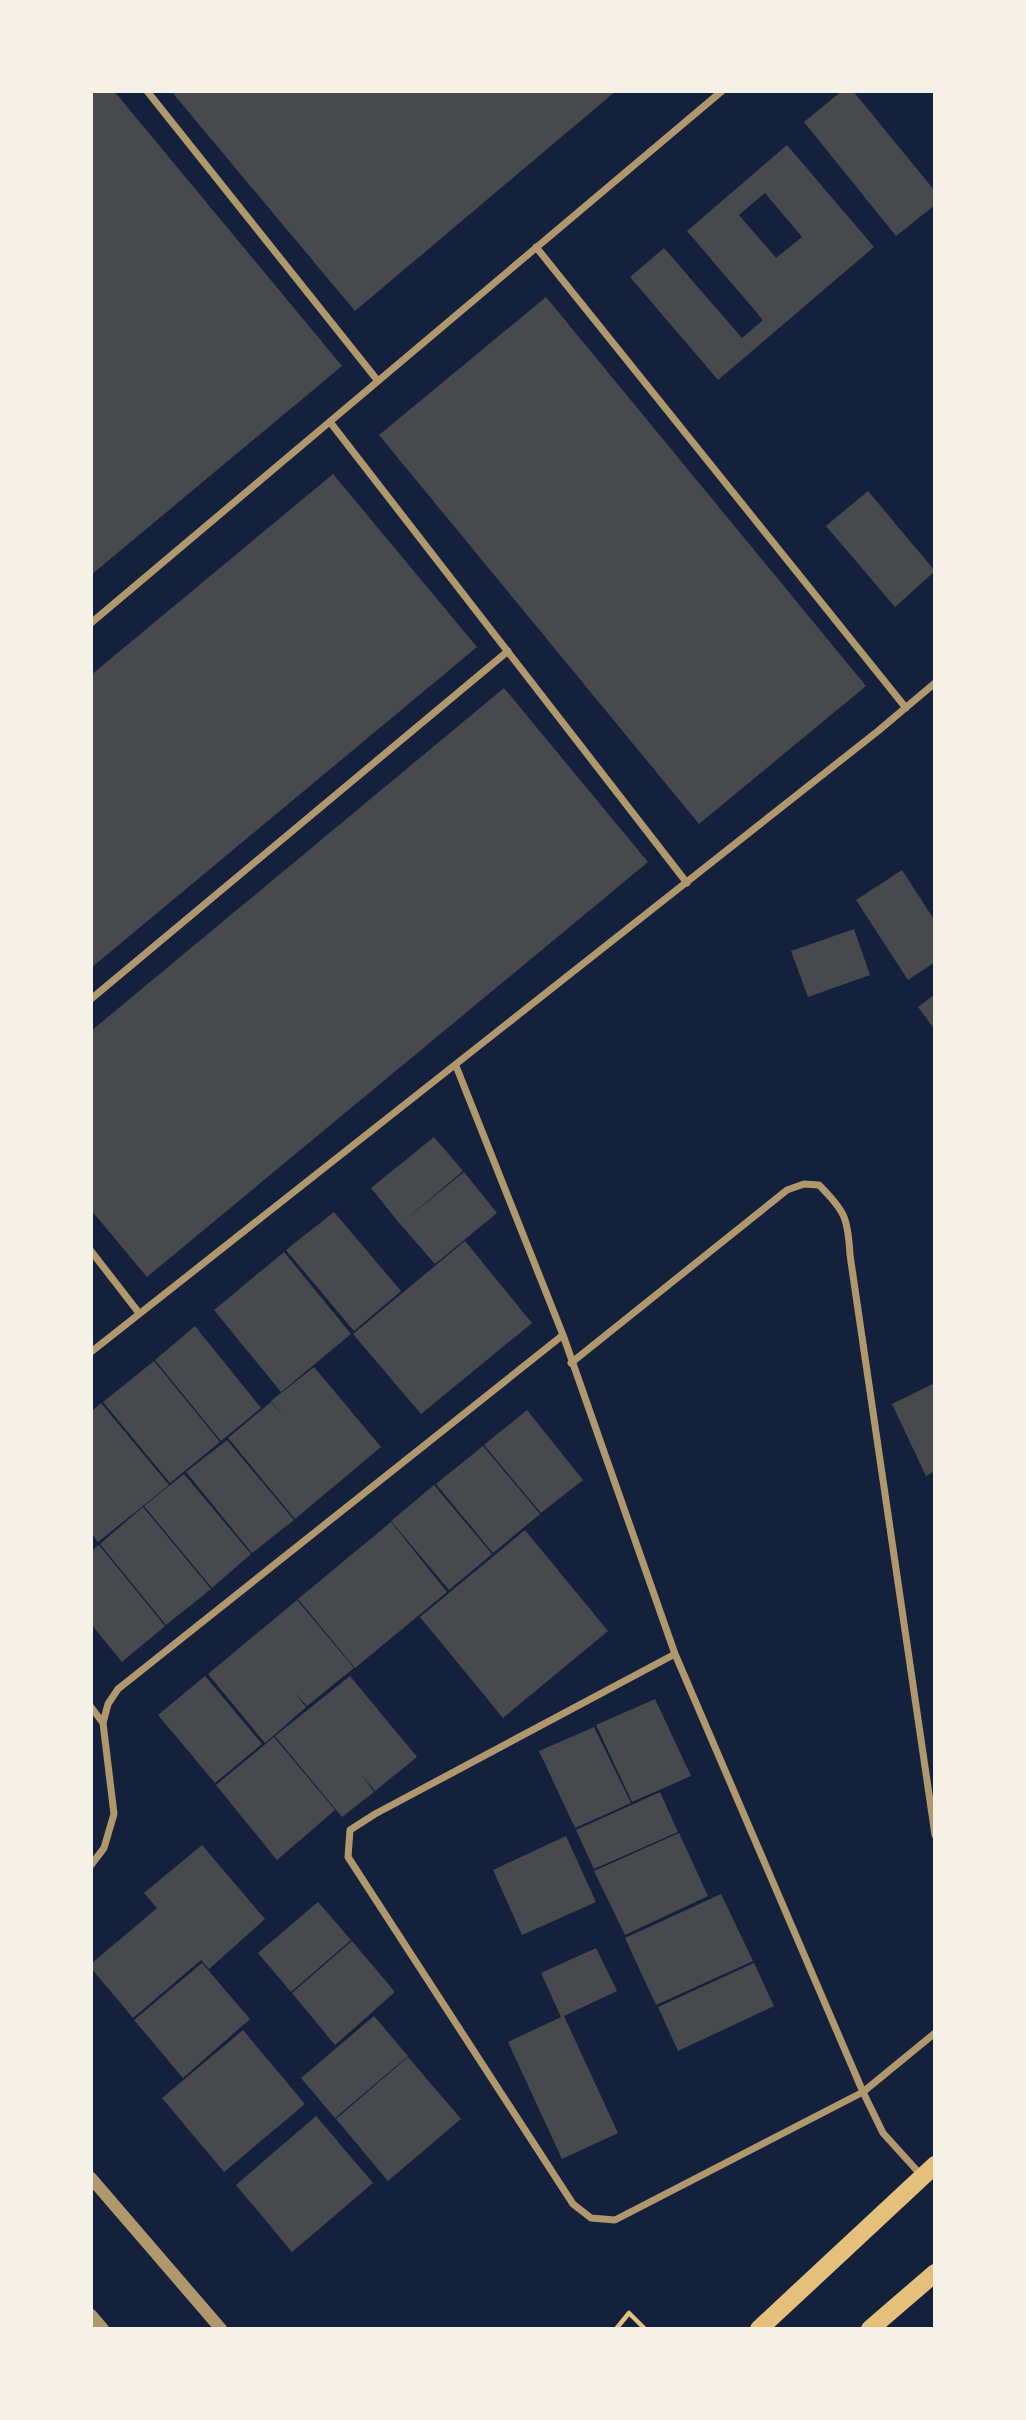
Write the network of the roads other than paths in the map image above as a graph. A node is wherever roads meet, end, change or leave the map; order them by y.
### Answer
1 (147, 91) edge
2 (722, 91) edge
3 (536, 247) junction
4 (378, 381) junction
5 (330, 422) junction
6 (91, 623) edge
7 (508, 651) junction
8 (935, 683) edge
9 (906, 708) junction
10 (687, 883) junction
11 (91, 999) edge
12 (456, 1066) junction
13 (91, 1251) edge
14 (139, 1313) junction
15 (563, 1335) junction
16 (91, 1352) edge
17 (571, 1363) junction
18 (675, 1654) junction
19 (91, 1707) edge
20 (103, 1723) junction
21 (935, 1835) edge
22 (91, 1865) edge
23 (935, 2033) edge
24 (863, 2092) junction
25 (929, 2171) edge
26 (91, 2178) edge
27 (935, 2273) edge
28 (91, 2315) edge
29 (103, 2329) edge
30 (221, 2329) edge
31 (759, 2329) edge
32 (870, 2329) edge

1 - 4 street
2 - 3 street
3 - 4 street
3 - 9 street
4 - 5 street
5 - 6 street
5 - 7 street
7 - 10 street
7 - 11 street
8 - 9 street
9 - 10 street
10 - 12 street
12 - 14 street
12 - 15 street
13 - 14 street
14 - 16 street
15 - 17 street
15 - 20 street
17 - 18 street
17 - 21 street
18 - 24 street
18 - 24 street
19 - 20 street
20 - 22 street
23 - 24 street
24 - 25 street
25 - 31 main road
26 - 30 street
27 - 32 main road
28 - 29 street

